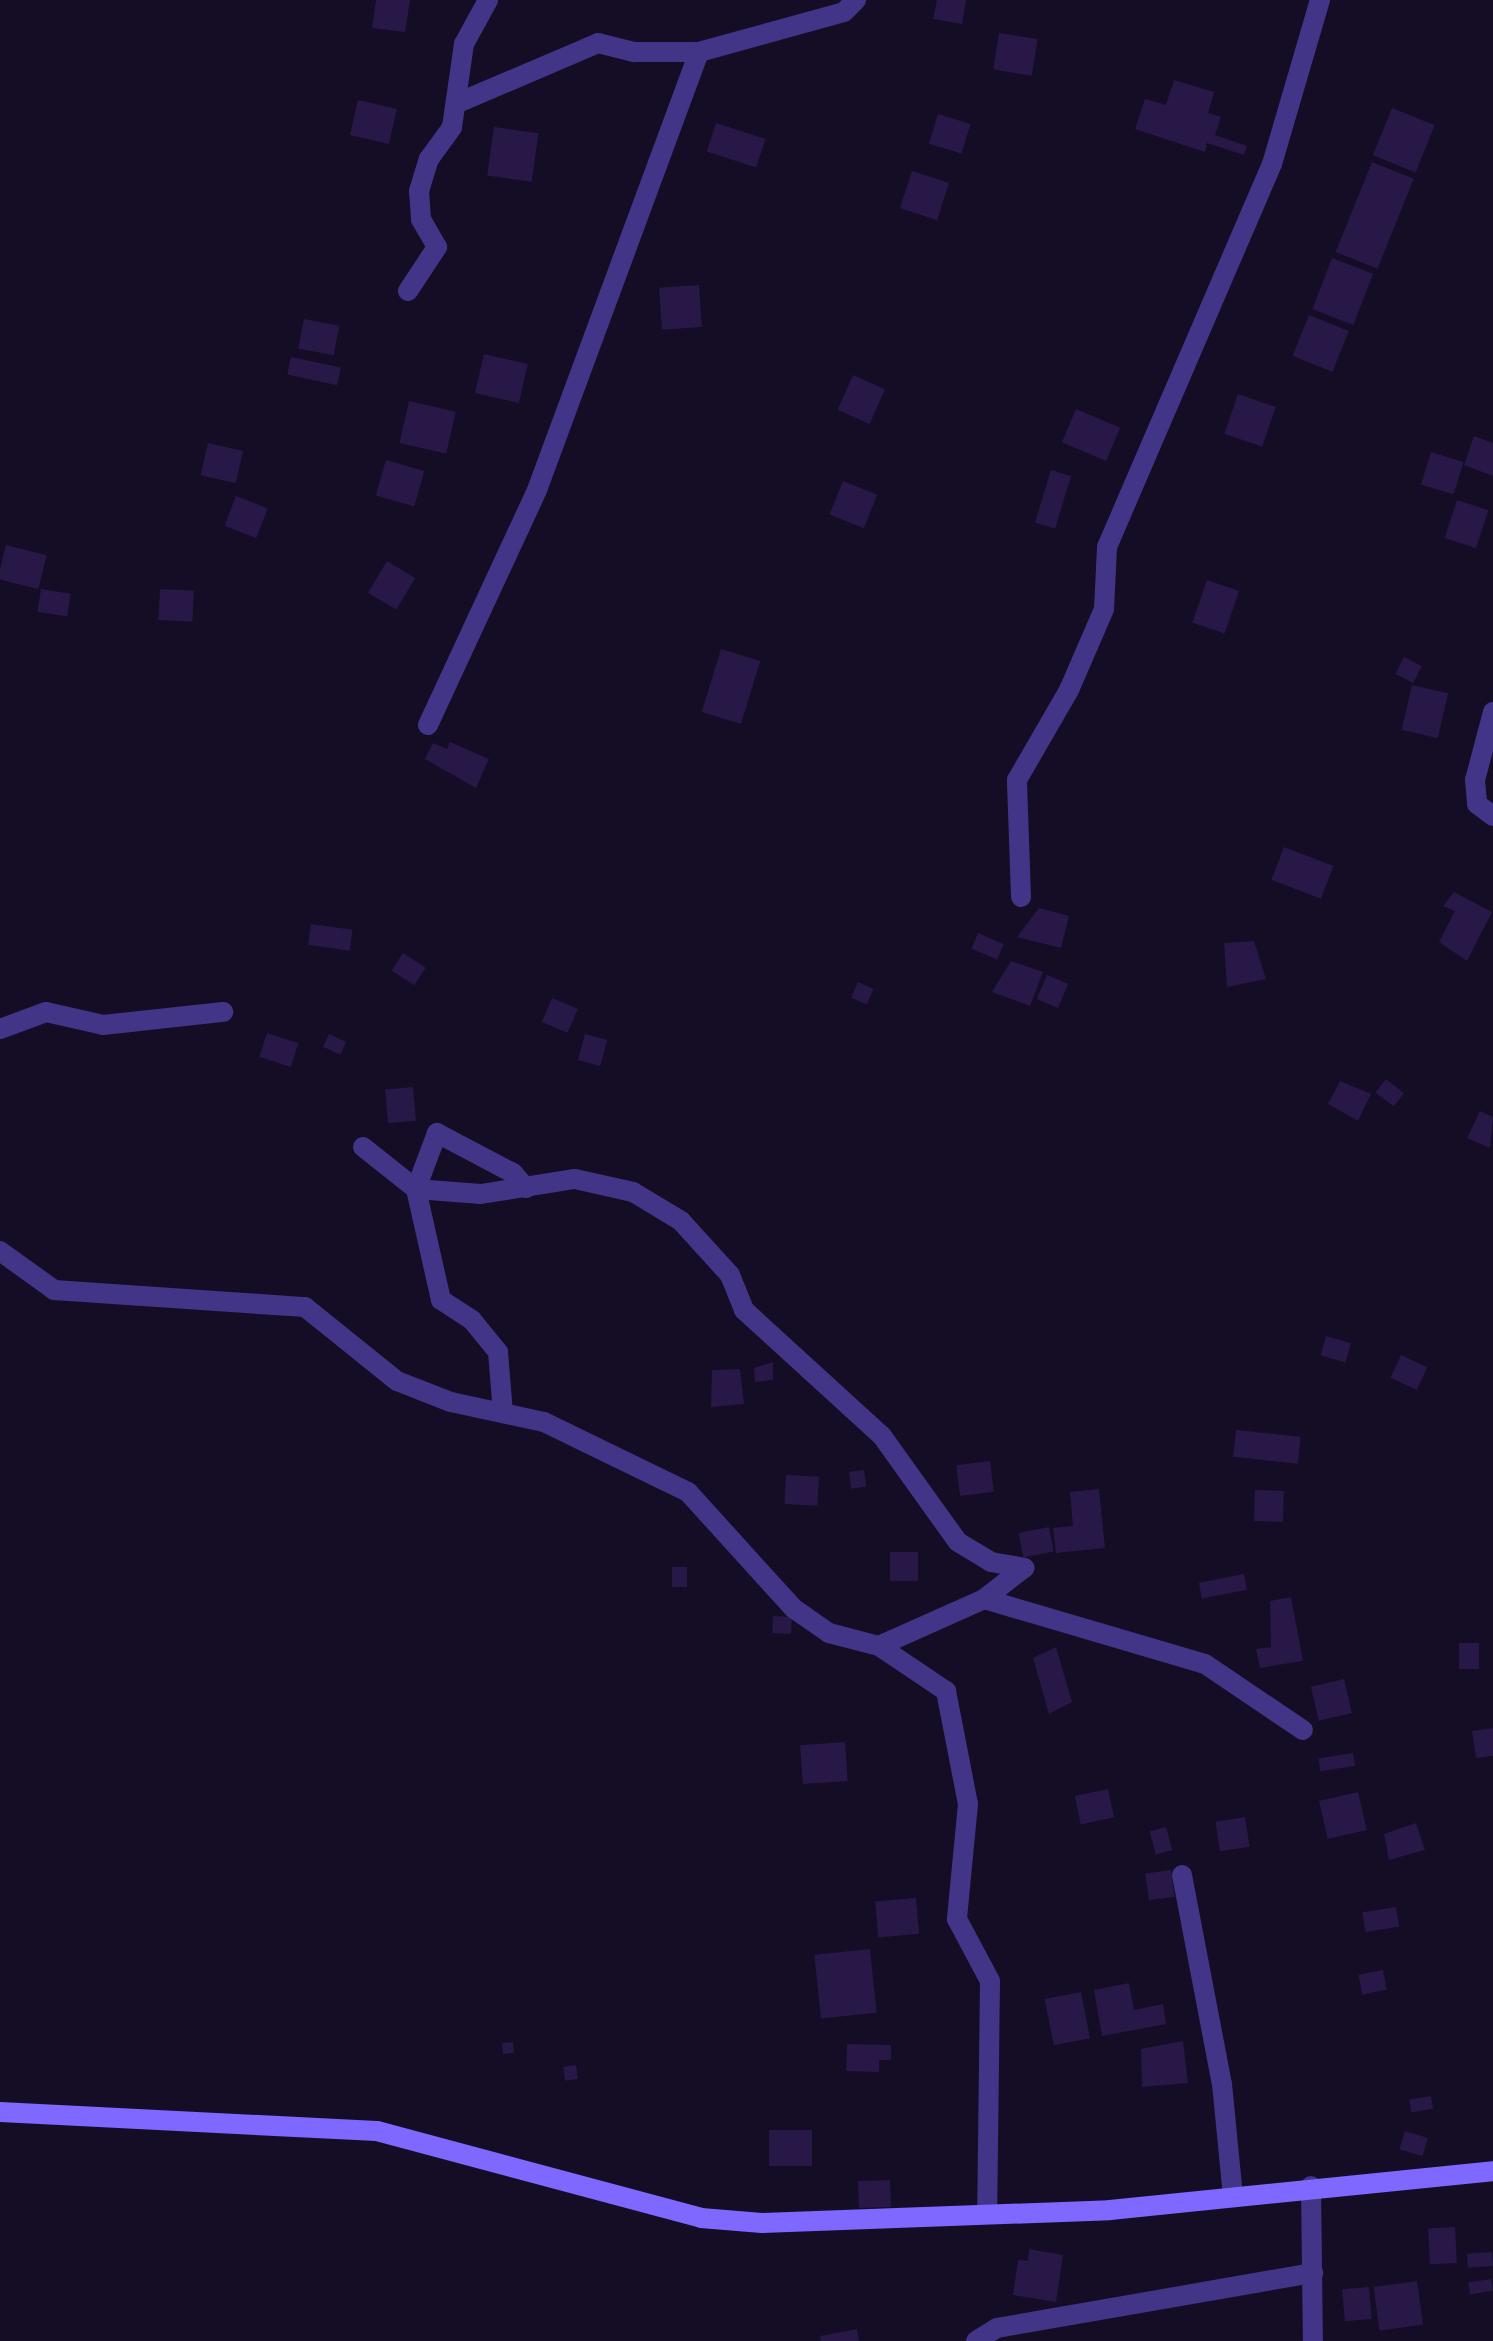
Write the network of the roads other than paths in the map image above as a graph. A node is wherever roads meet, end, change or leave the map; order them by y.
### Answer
1 (488, 0) edge
2 (856, 0) edge
3 (1320, 0) edge
4 (699, 52) junction
5 (460, 102) junction
6 (408, 291) dead end
7 (1493, 712) edge
8 (428, 725) dead end
9 (1493, 816) edge
10 (1021, 897) dead end
11 (223, 1012) dead end
12 (0, 1029) edge
13 (363, 1147) dead end
14 (526, 1188) junction
15 (416, 1189) junction
16 (0, 1251) edge
17 (503, 1413) junction
18 (984, 1599) junction
19 (879, 1646) junction
20 (1303, 1730) dead end
21 (1182, 1875) dead end
22 (0, 2112) edge
23 (1493, 2171) edge
24 (1311, 2186) junction
25 (1233, 2196) junction
26 (987, 2211) junction
27 (1313, 2273) junction
28 (976, 2341) edge
29 (1313, 2341) edge

1 - 5 street
2 - 4 street
3 - 10 street
4 - 5 street
4 - 8 street
5 - 6 street
7 - 9 street
11 - 12 street
13 - 15 street
14 - 15 street
14 - 15 street
14 - 18 street
15 - 17 street
16 - 17 street
17 - 19 street
18 - 19 street
18 - 20 street
19 - 26 street
21 - 25 street
22 - 26 street
23 - 24 street
24 - 25 street
24 - 27 street
25 - 26 street
27 - 28 street
27 - 29 street

